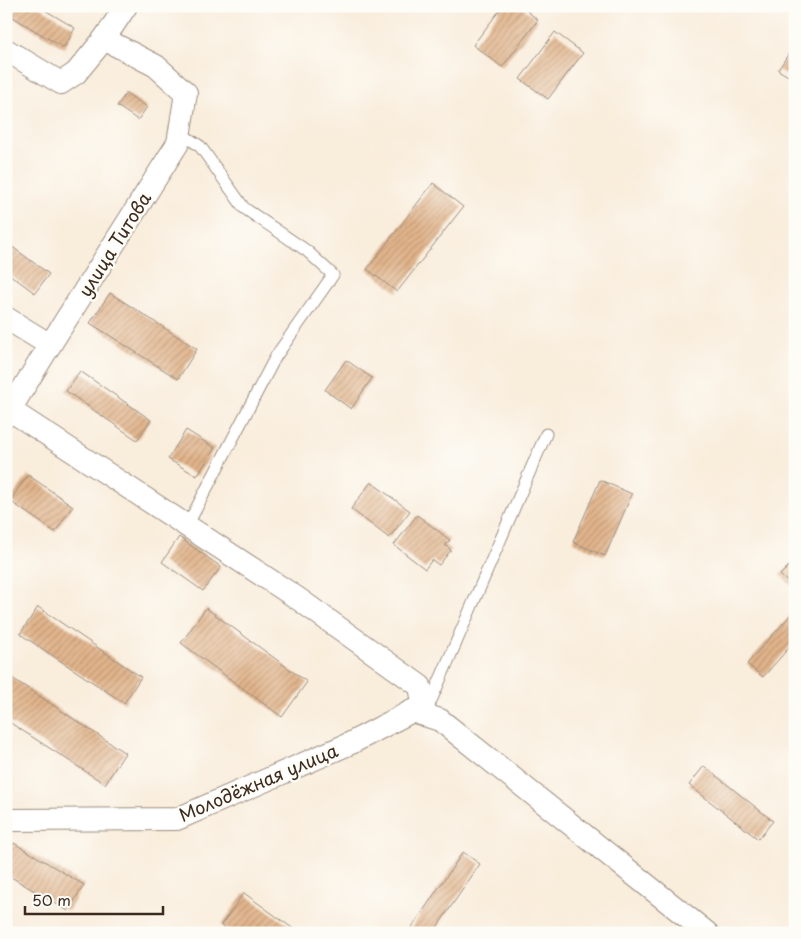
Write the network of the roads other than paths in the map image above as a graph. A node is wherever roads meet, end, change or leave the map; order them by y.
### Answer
1 (126, 6) edge
2 (104, 39) junction
3 (6, 50) edge
4 (179, 138) junction
5 (6, 318) edge
6 (50, 345) junction
7 (8, 413) edge
8 (546, 434) dead end
9 (187, 526) junction
10 (432, 717) junction
11 (6, 820) edge
12 (707, 933) edge

1 - 2 street
2 - 3 street
2 - 4 street
4 - 6 street, улица Титова
4 - 9 lane
5 - 6 street
6 - 7 street, улица Титова
7 - 9 street
8 - 10 lane
9 - 10 street
10 - 11 street, Молодёжная улица
10 - 12 street

